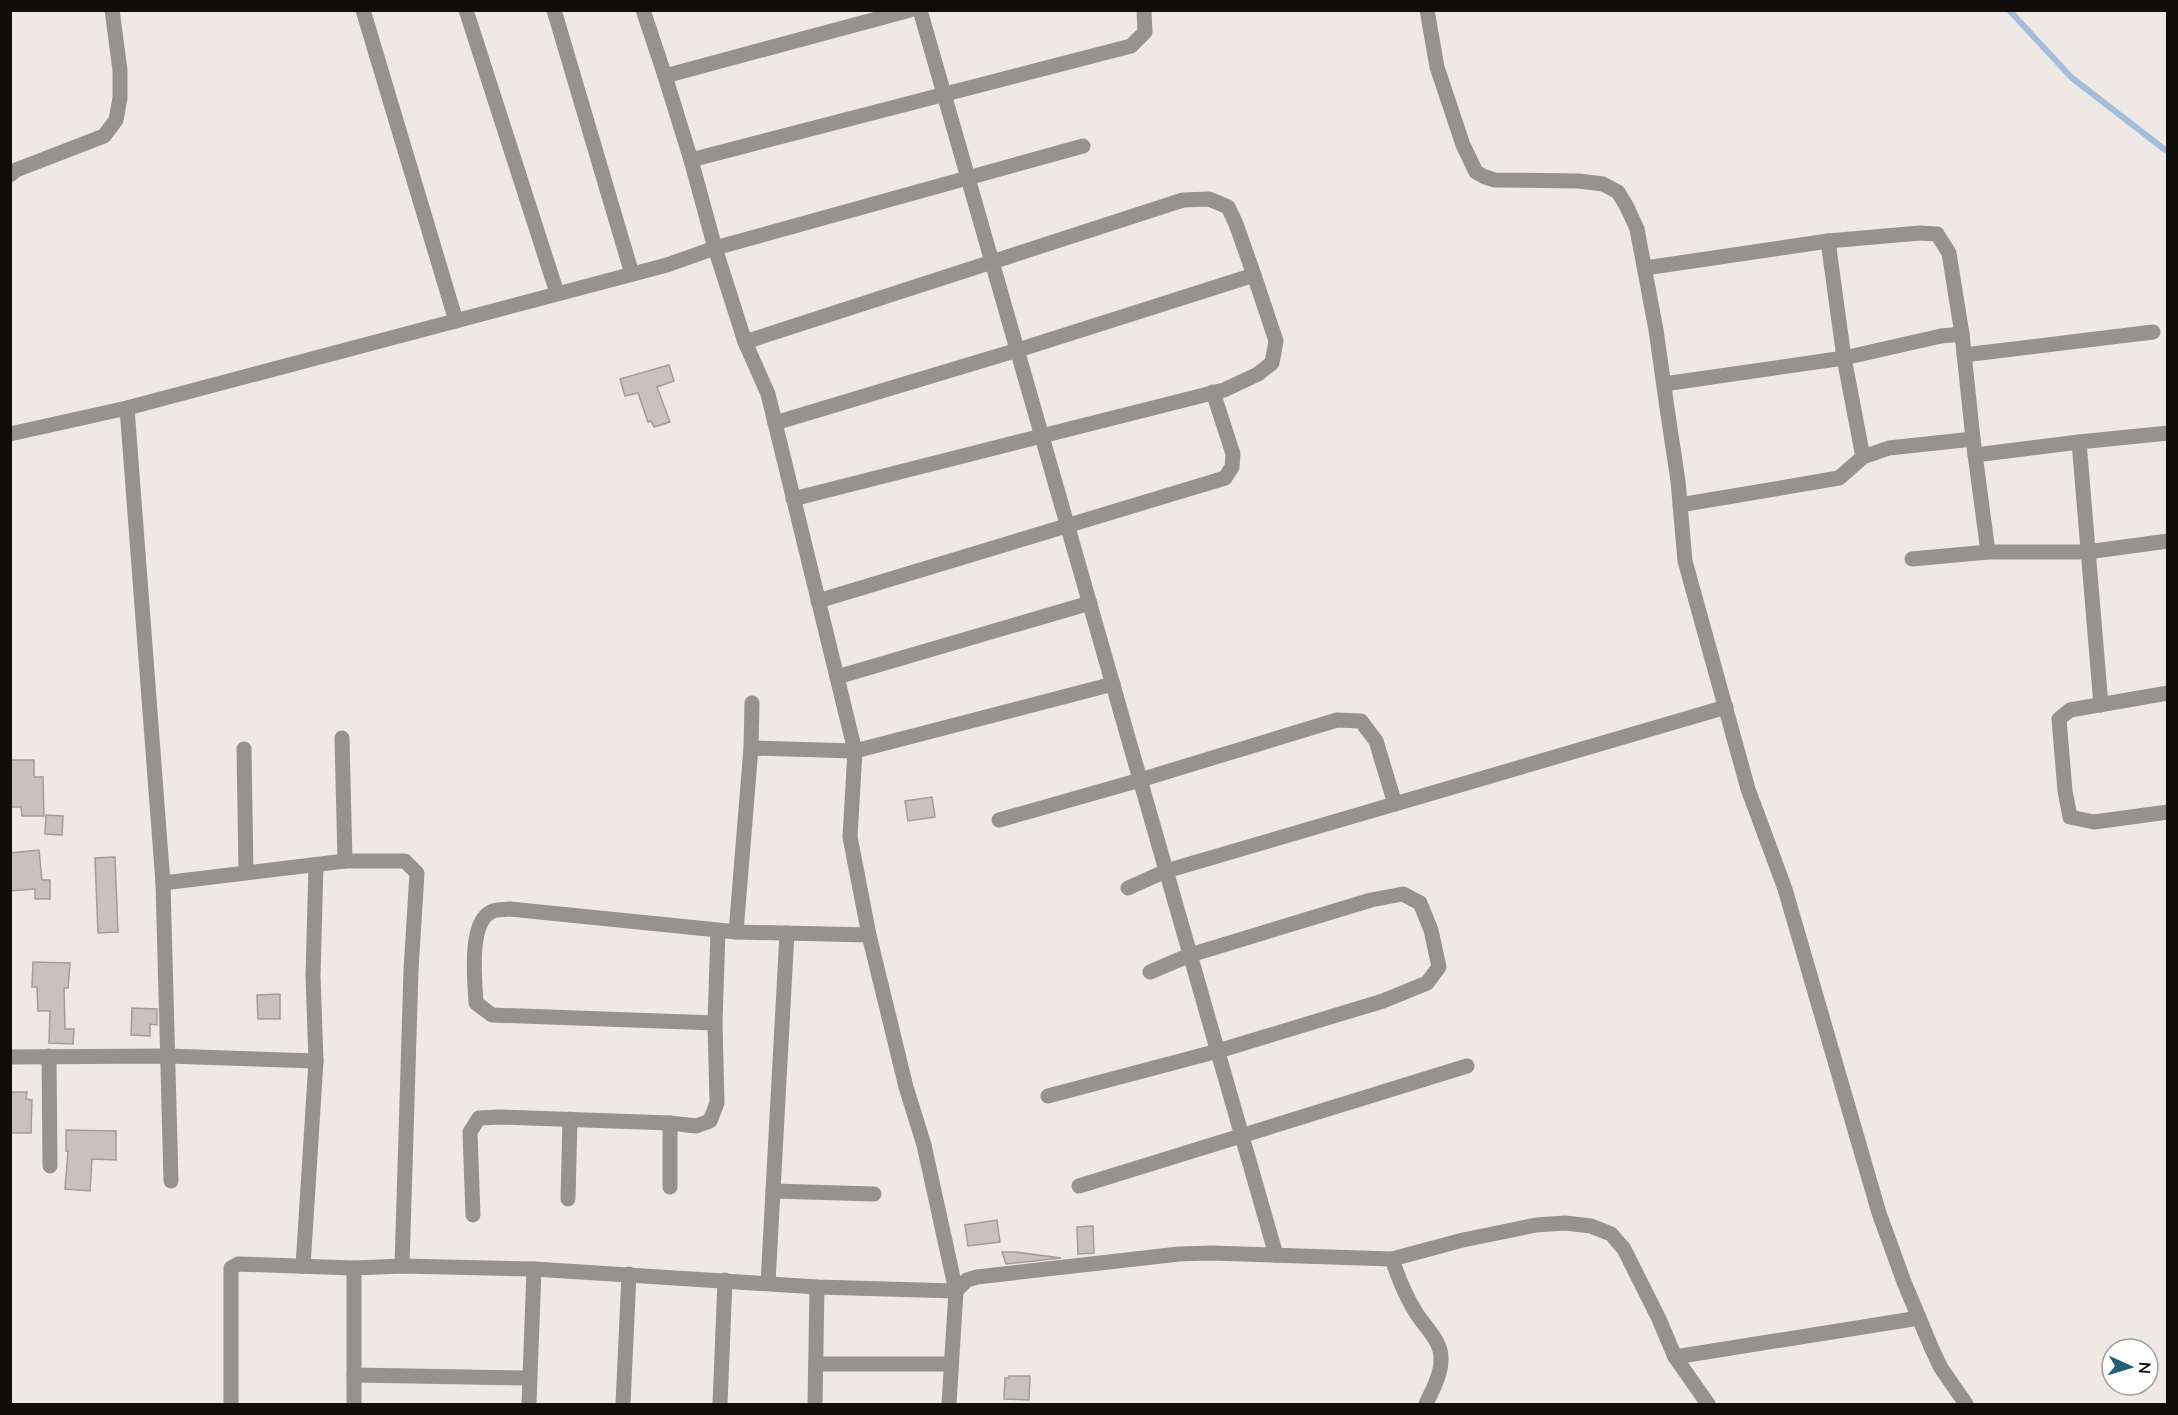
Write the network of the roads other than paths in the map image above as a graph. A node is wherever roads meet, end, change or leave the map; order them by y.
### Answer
1 (112, 10) edge
2 (363, 10) edge
3 (466, 10) edge
4 (554, 10) edge
5 (644, 10) edge
6 (910, 10) edge
7 (920, 10) edge
8 (1144, 10) edge
9 (1427, 10) edge
10 (664, 76) junction
11 (945, 94) junction
12 (1083, 146) dead end
13 (691, 160) junction
14 (10, 175) edge
15 (969, 178) junction
16 (1828, 241) junction
17 (715, 248) junction
18 (993, 262) junction
19 (1645, 268) junction
20 (633, 273) junction
21 (1254, 275) junction
22 (557, 293) junction
23 (456, 321) junction
24 (2153, 332) dead end
25 (1962, 334) junction
26 (745, 342) junction
27 (1018, 350) junction
28 (1965, 355) junction
29 (1844, 358) junction
30 (1664, 384) junction
31 (1213, 392) junction
32 (127, 408) junction
33 (775, 423) junction
34 (2168, 433) edge
35 (10, 434) edge
36 (1042, 436) junction
37 (2079, 442) junction
38 (1974, 447) junction
39 (1863, 457) junction
40 (794, 500) junction
41 (1680, 505) junction
42 (1068, 526) junction
43 (2168, 541) edge
44 (1988, 552) junction
45 (2087, 552) junction
46 (1912, 559) dead end
47 (818, 601) junction
48 (1090, 603) junction
49 (837, 677) junction
50 (1113, 684) junction
51 (2168, 693) edge
52 (752, 703) dead end
53 (2101, 705) junction
54 (1726, 706) junction
55 (342, 738) dead end
56 (751, 748) junction
57 (244, 749) dead end
58 (855, 751) junction
59 (1140, 780) junction
60 (1395, 804) junction
61 (2168, 812) edge
62 (999, 820) dead end
63 (345, 861) junction
64 (316, 865) junction
65 (1166, 871) junction
66 (246, 872) junction
67 (163, 883) junction
68 (1128, 888) dead end
69 (718, 930) junction
70 (736, 932) junction
71 (787, 933) junction
72 (869, 935) junction
73 (1190, 955) junction
74 (1150, 972) dead end
75 (715, 1023) junction
76 (1218, 1051) junction
77 (49, 1056) junction
78 (168, 1056) junction
79 (10, 1057) edge
80 (316, 1061) junction
81 (1467, 1066) dead end
82 (1048, 1096) dead end
83 (570, 1119) junction
84 (670, 1123) junction
85 (1242, 1136) junction
86 (50, 1166) dead end
87 (171, 1181) dead end
88 (1079, 1186) dead end
89 (670, 1187) dead end
90 (773, 1191) junction
91 (874, 1194) dead end
92 (568, 1199) dead end
93 (473, 1215) dead end
94 (1276, 1255) junction
95 (1392, 1259) junction
96 (303, 1266) junction
97 (402, 1266) junction
98 (354, 1268) junction
99 (534, 1269) junction
100 (629, 1274) junction
101 (725, 1280) junction
102 (768, 1283) junction
103 (817, 1287) junction
104 (956, 1291) junction
105 (1919, 1318) junction
106 (1675, 1357) junction
107 (816, 1364) junction
108 (951, 1364) junction
109 (354, 1375) junction
110 (530, 1377) junction
111 (231, 1404) edge
112 (354, 1404) edge
113 (529, 1404) edge
114 (623, 1404) edge
115 (720, 1404) edge
116 (815, 1404) edge
117 (949, 1404) edge
118 (1426, 1404) edge
119 (1708, 1404) edge
120 (1966, 1404) edge

1 - 14 street
2 - 23 street
3 - 22 street
4 - 20 street
5 - 10 street
6 - 10 street
7 - 11 street
8 - 11 street
9 - 19 street
10 - 13 street
11 - 13 street
11 - 15 street
12 - 15 street
13 - 17 street
15 - 17 street
15 - 18 street
16 - 19 street
16 - 25 street
16 - 29 street
17 - 20 street
17 - 26 street
18 - 21 street
18 - 26 street
18 - 27 street
19 - 30 street
20 - 22 street
21 - 27 street
21 - 31 street
22 - 23 street
23 - 32 street
24 - 28 street
25 - 28 street
25 - 29 street
26 - 33 street
27 - 33 street
27 - 36 street
28 - 38 street
29 - 30 street
29 - 39 street
30 - 41 street
31 - 36 street
31 - 42 street
32 - 35 street
32 - 67 street
33 - 40 street
34 - 37 street
36 - 40 street
36 - 42 street
37 - 38 street
37 - 45 street
38 - 39 street
38 - 44 street
39 - 41 street
40 - 47 street
41 - 54 street
42 - 47 street
42 - 48 street
43 - 45 street
44 - 45 street
44 - 46 street
45 - 53 street
47 - 49 street
48 - 49 street
48 - 50 street
49 - 58 street
50 - 58 street
50 - 59 street
51 - 53 street
52 - 56 street
53 - 61 street
54 - 60 street
54 - 105 street
55 - 63 street
56 - 58 street
56 - 70 street
57 - 66 street
58 - 72 street
59 - 60 street
59 - 62 street
59 - 65 street
60 - 65 street
63 - 64 street
63 - 97 street
64 - 66 street
64 - 80 street
65 - 68 street
65 - 73 street
66 - 67 street
67 - 78 street
69 - 70 street
69 - 75 street
69 - 75 street
70 - 71 street
71 - 72 street
71 - 90 street
72 - 104 street
73 - 74 street
73 - 76 street
73 - 76 street
75 - 84 street
76 - 82 street
76 - 85 street
77 - 78 street
77 - 79 street
77 - 86 street
78 - 80 street
78 - 87 street
80 - 96 street
81 - 85 street
83 - 84 street
83 - 92 street
83 - 93 street
84 - 89 street
85 - 88 street
85 - 94 street
90 - 91 street
90 - 102 street
94 - 95 street
94 - 104 street
95 - 106 street
95 - 118 street
96 - 98 street
96 - 111 street
97 - 98 street
97 - 99 street
98 - 109 street
99 - 100 street
99 - 110 street
100 - 101 street
100 - 114 street
101 - 102 street
101 - 115 street
102 - 103 street
103 - 104 street
103 - 107 street
104 - 108 street
105 - 106 street
105 - 120 street
106 - 119 street
107 - 108 street
107 - 116 street
108 - 117 street
109 - 110 street
109 - 112 street
110 - 113 street

